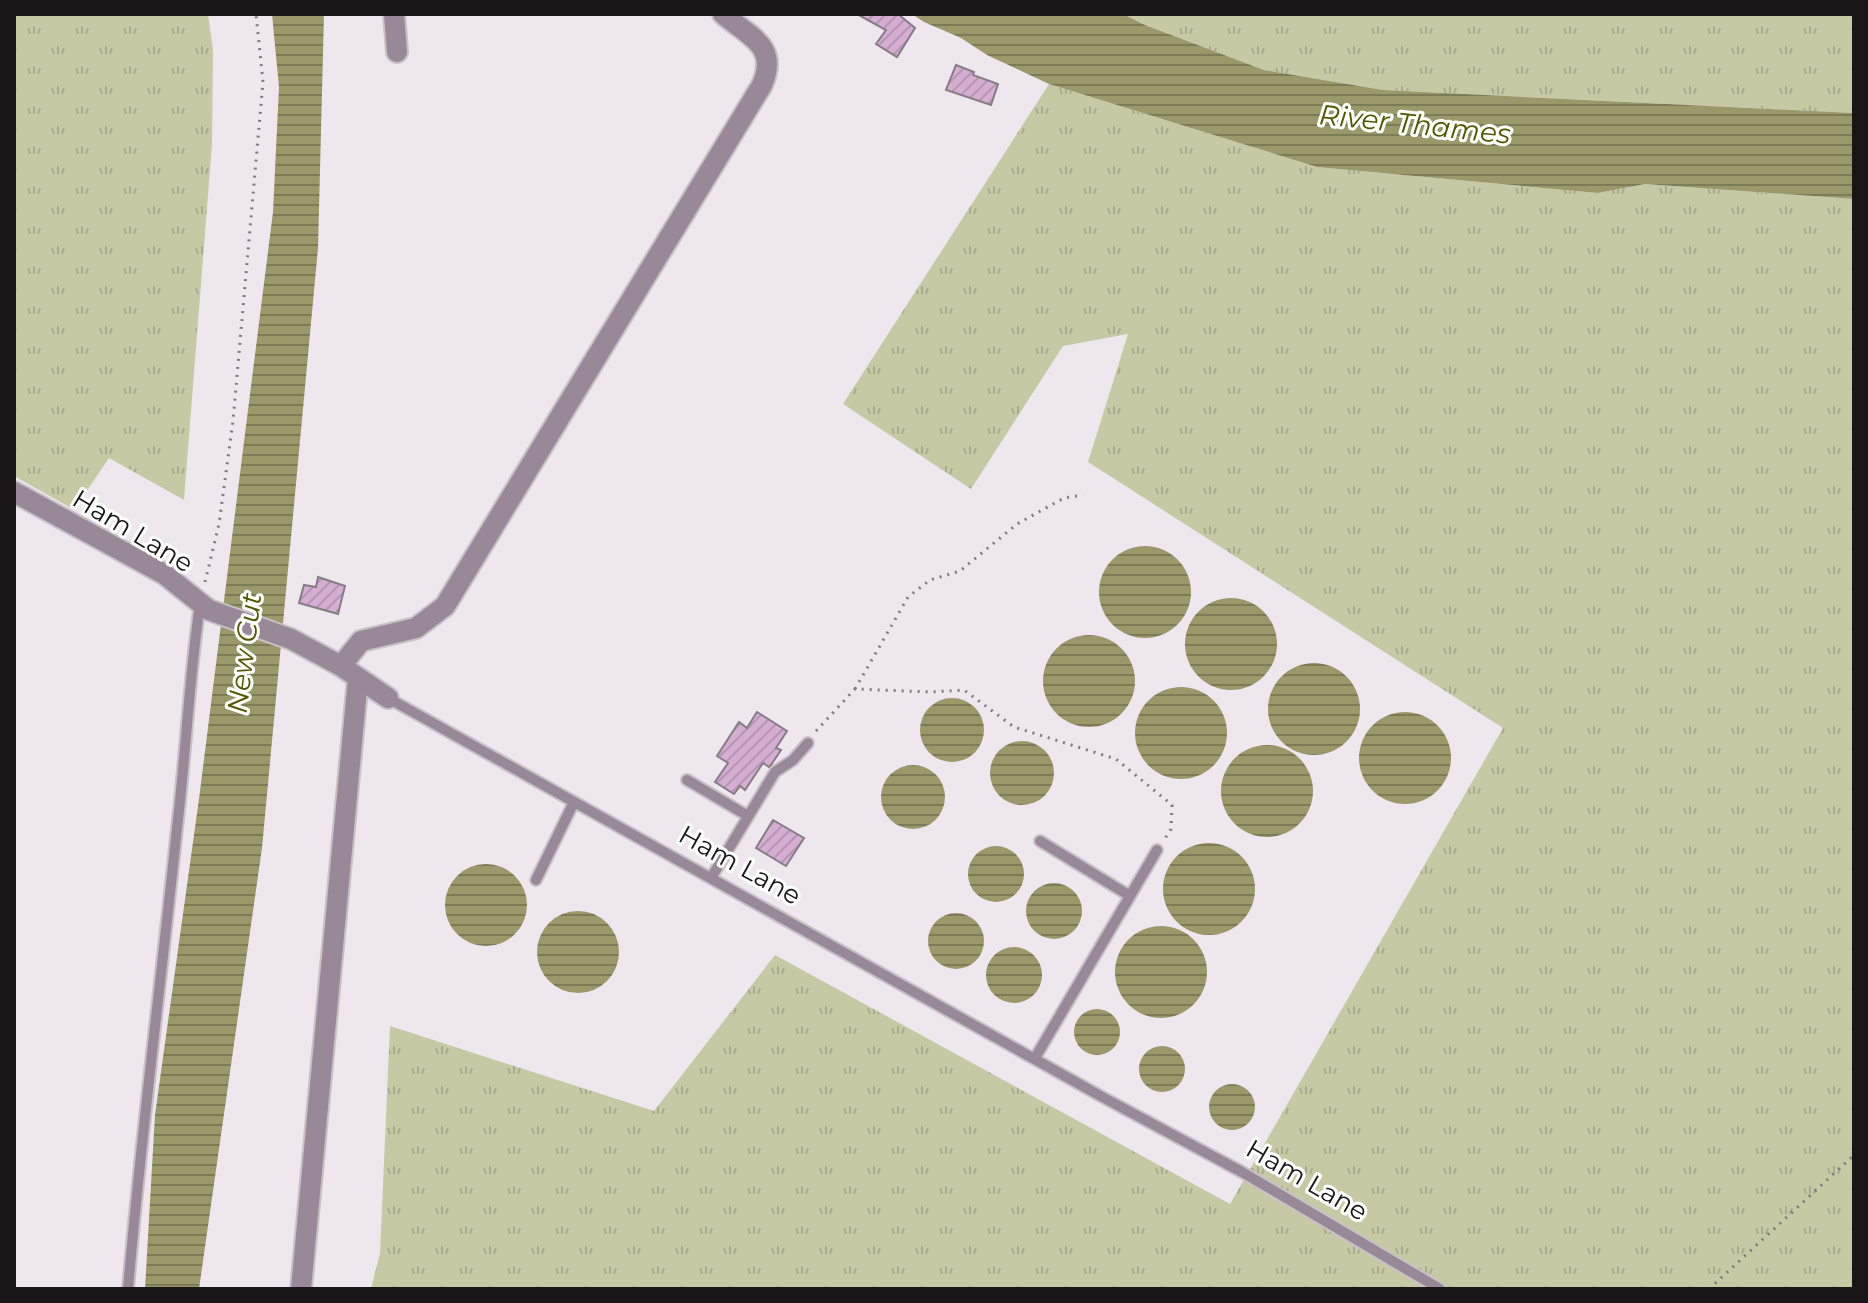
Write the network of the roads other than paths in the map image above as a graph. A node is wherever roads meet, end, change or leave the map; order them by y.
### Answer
1 (394, 14) edge
2 (723, 14) edge
3 (397, 52) dead end
4 (14, 492) edge
5 (204, 607) junction
6 (341, 666) junction
7 (358, 678) junction
8 (388, 698) joint
9 (808, 743) road end
10 (687, 780) dead end
11 (574, 802) junction
12 (748, 816) junction
13 (1040, 841) dead end
14 (1157, 850) road end
15 (711, 878) junction
16 (536, 880) dead end
17 (1130, 896) junction
18 (1035, 1058) junction
19 (128, 1289) edge
20 (301, 1289) edge
21 (1440, 1289) edge

1 - 3 street
2 - 6 street
4 - 5 street, Ham Lane
5 - 6 street, Ham Lane
5 - 19 lane
6 - 7 street, Ham Lane
7 - 8 street, Ham Lane
7 - 20 street
8 - 11 lane, Ham Lane
9 - 12 lane
10 - 12 lane
11 - 15 lane, Ham Lane
11 - 16 lane
12 - 15 lane
13 - 17 lane
14 - 17 lane
15 - 18 lane, Ham Lane
17 - 18 lane
18 - 21 lane, Ham Lane

